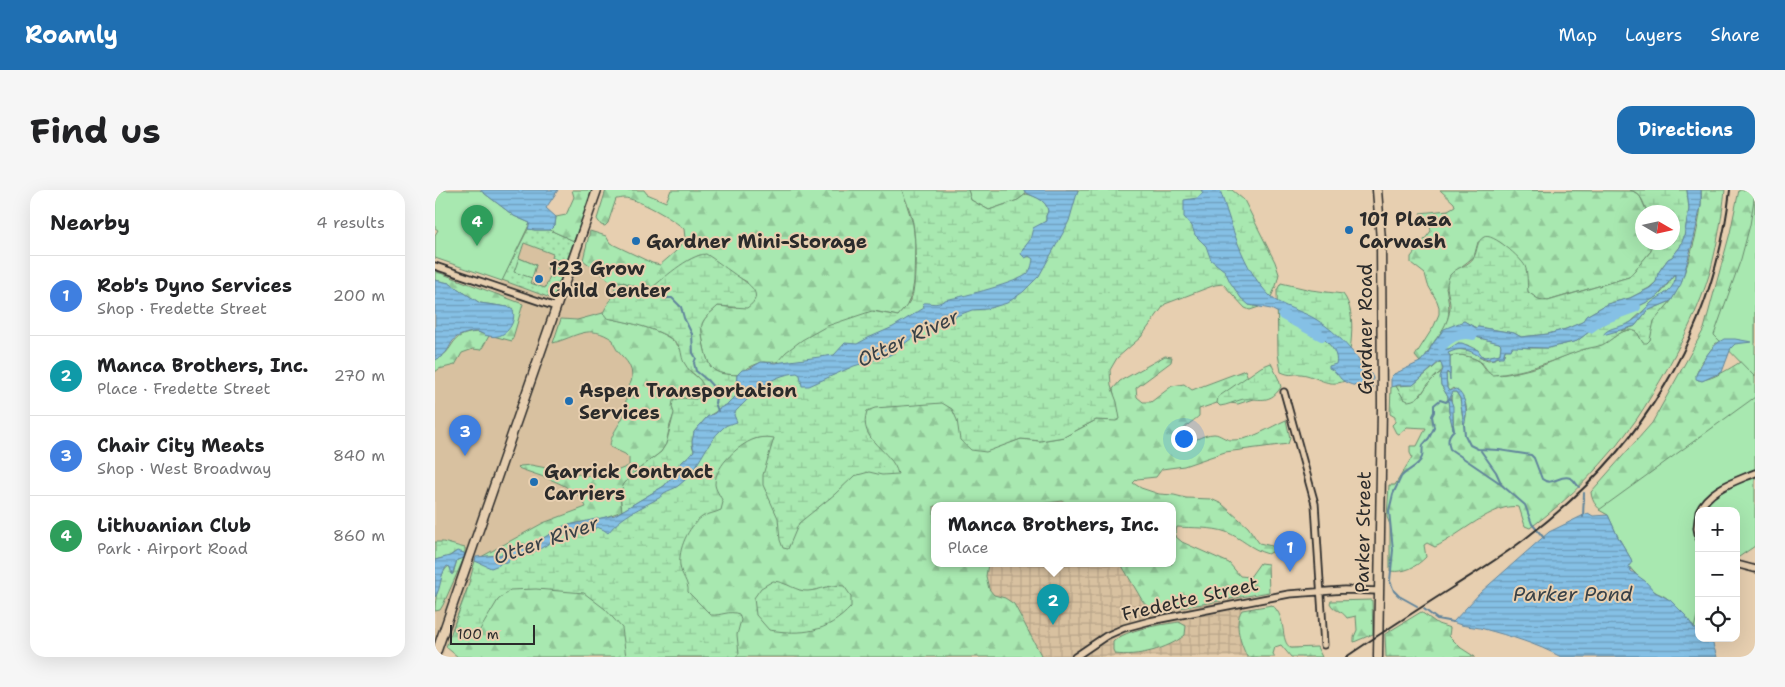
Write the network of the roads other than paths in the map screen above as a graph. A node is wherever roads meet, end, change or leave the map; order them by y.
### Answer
1 (597, 190) edge
2 (1377, 190) edge
3 (435, 266) edge
4 (556, 307) junction
5 (1284, 392) dead end
6 (1382, 408) joint
7 (1755, 473) edge
8 (1702, 507) edge
9 (1740, 565) edge
10 (1755, 569) edge
11 (1321, 591) junction
12 (1379, 591) junction
13 (1324, 645) dead end
14 (435, 656) edge
15 (1075, 657) edge
16 (1378, 657) edge

1 - 4 main road
2 - 6 main road, Gardner Road
3 - 4 street
4 - 14 main road
5 - 11 street
6 - 12 main road, Parker Street
7 - 8 street
9 - 10 street
11 - 12 street, Fredette Street
11 - 13 street
11 - 15 street, Fredette Street
12 - 16 main road, Parker Street

